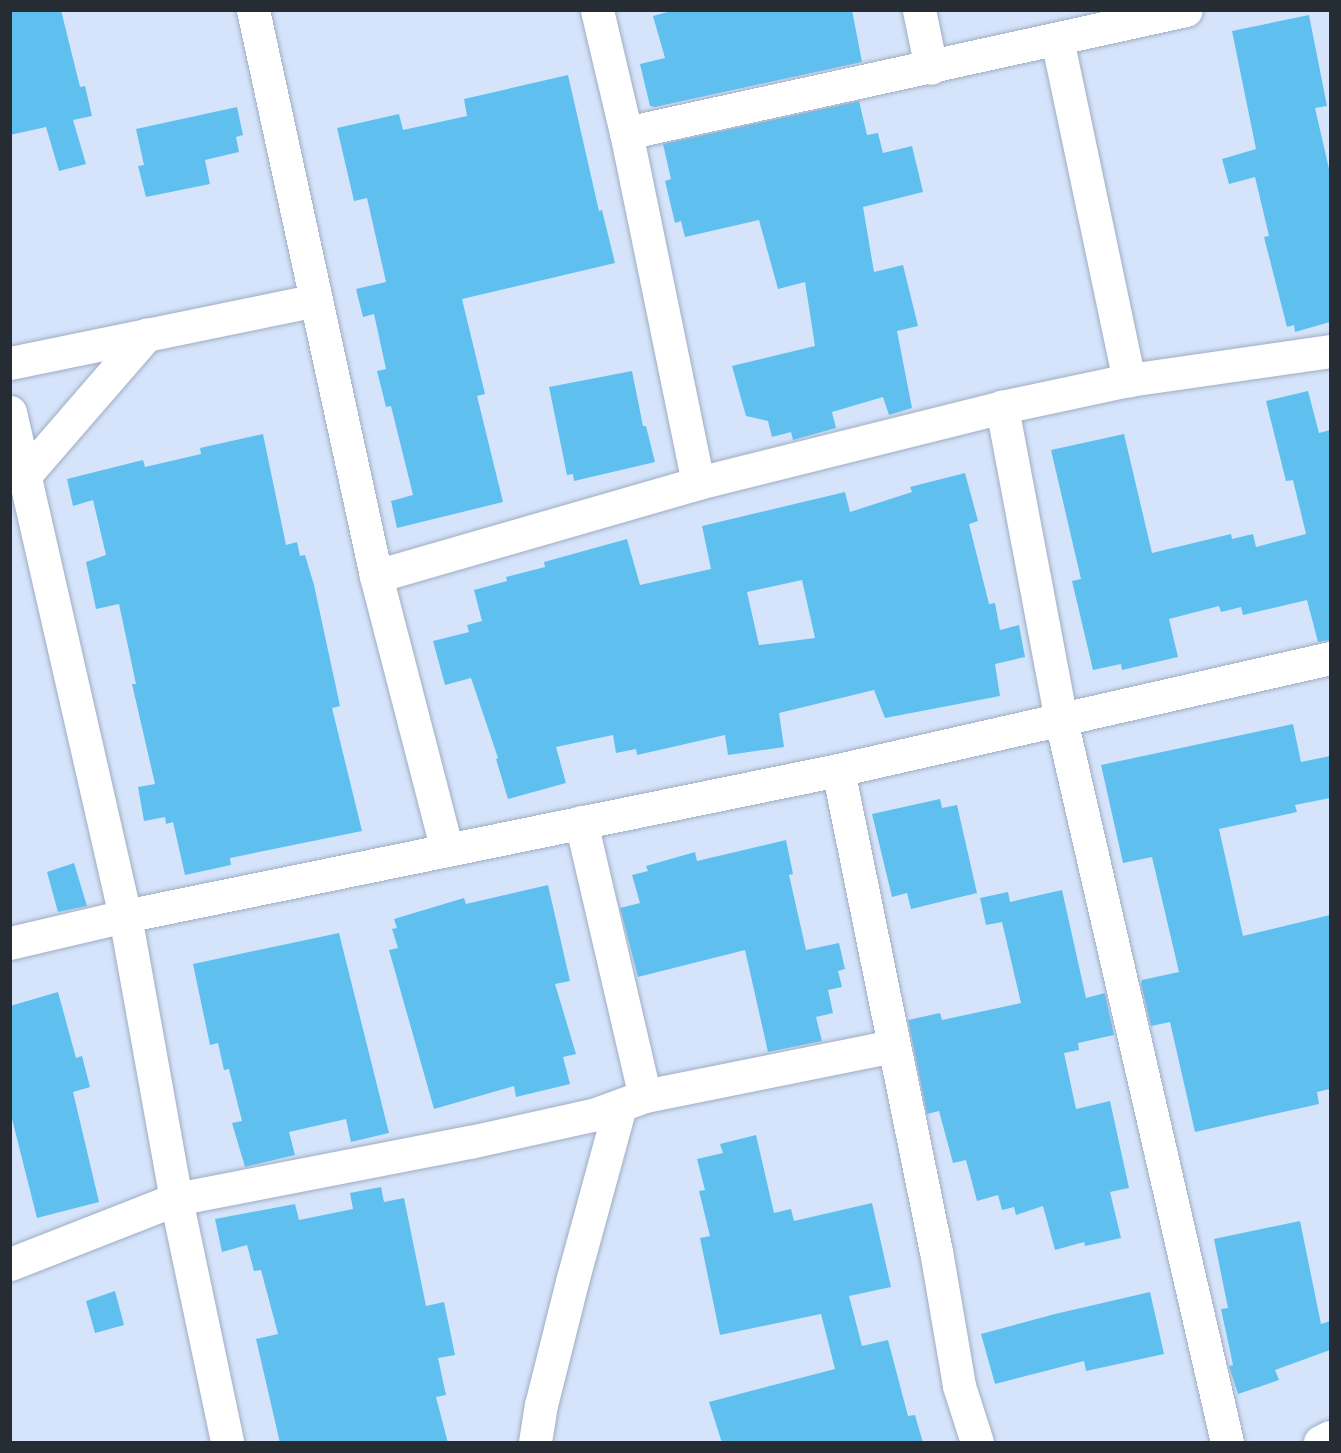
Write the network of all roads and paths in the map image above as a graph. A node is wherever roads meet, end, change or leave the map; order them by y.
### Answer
1 (254, 10) edge
2 (597, 10) edge
3 (919, 10) edge
4 (1186, 10) edge
5 (1057, 39) junction
6 (931, 68) junction
7 (626, 133) junction
8 (316, 300) junction
9 (147, 334) junction
10 (1330, 351) edge
11 (10, 363) edge
12 (1128, 380) junction
13 (1002, 407) junction
14 (10, 412) edge
15 (25, 475) junction
16 (698, 483) junction
17 (376, 576) junction
18 (1330, 658) edge
19 (1061, 720) junction
20 (838, 770) junction
21 (580, 822) junction
22 (447, 850) junction
23 (125, 916) junction
24 (10, 943) edge
25 (893, 1046) junction
26 (633, 1101) junction
27 (176, 1199) junction
28 (10, 1264) edge
29 (1330, 1437) edge
30 (227, 1443) edge
31 (535, 1443) edge
32 (977, 1443) edge
33 (1227, 1443) edge
34 (1320, 1443) edge

1 - 8 street
2 - 7 street
3 - 6 street
4 - 5 street
5 - 6 street
5 - 12 street
6 - 7 street
7 - 16 street
8 - 9 street
8 - 17 street
9 - 11 street
9 - 15 street
10 - 12 street
12 - 13 street
13 - 16 street
13 - 19 street
14 - 15 street
15 - 23 street
16 - 17 street
17 - 22 street
18 - 19 street
19 - 20 street
19 - 33 street
20 - 21 street
20 - 25 street
21 - 22 street
21 - 26 street
22 - 23 street
23 - 24 street
23 - 27 street
25 - 26 street
25 - 32 street
26 - 27 street
26 - 31 street
27 - 28 street
27 - 30 street
29 - 34 street

